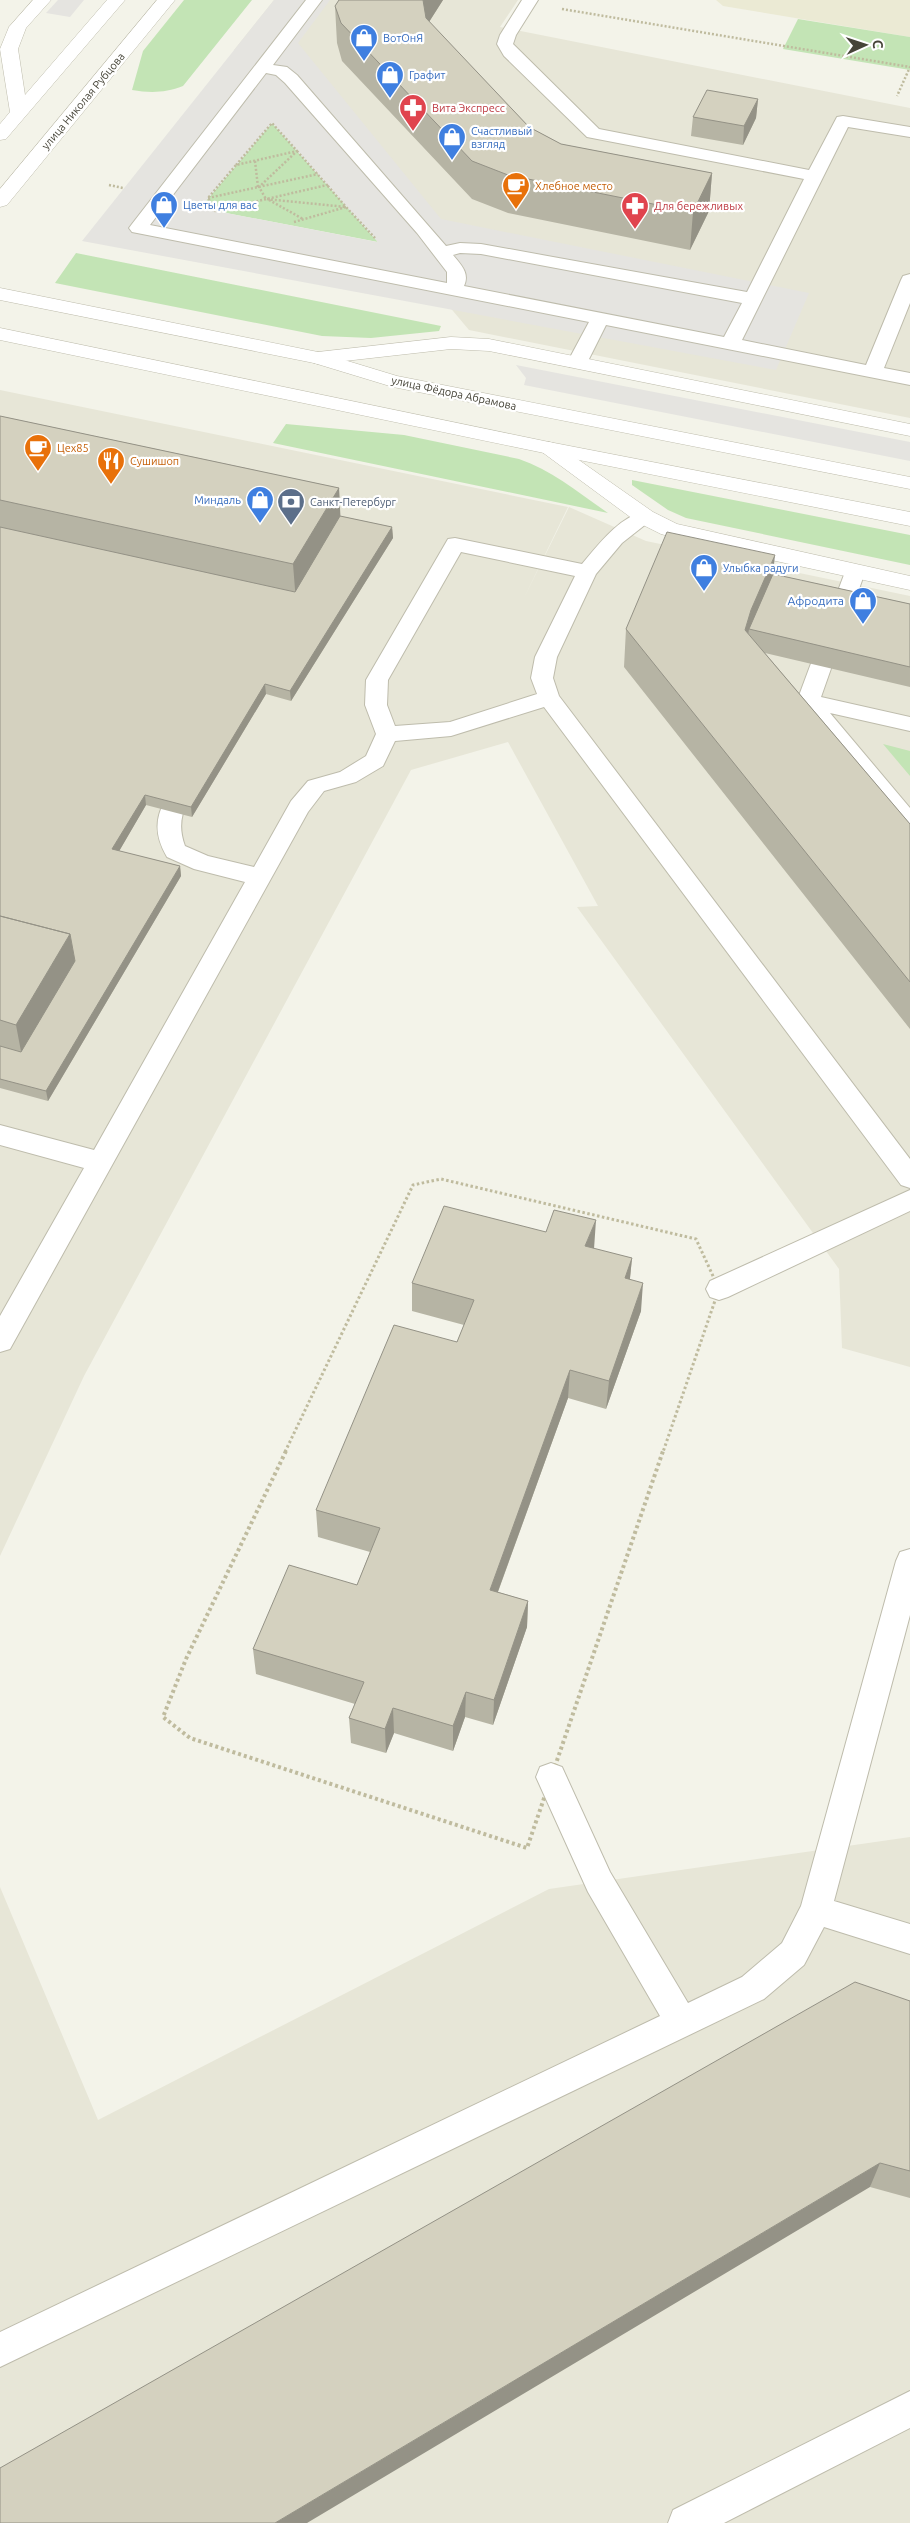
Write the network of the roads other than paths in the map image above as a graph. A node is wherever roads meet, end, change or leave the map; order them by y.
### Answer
1 (42, 0) edge
2 (116, 0) edge
3 (166, 0) edge
4 (314, 0) edge
5 (530, 0) edge
6 (264, 68) junction
7 (19, 113) junction
8 (910, 132) edge
9 (0, 135) edge
10 (814, 176) junction
11 (0, 201) edge
12 (441, 252) junction
13 (910, 280) edge
14 (454, 289) junction
15 (0, 294) edge
16 (754, 299) junction
17 (601, 317) junction
18 (0, 334) edge
19 (731, 344) junction
20 (318, 358) junction
21 (577, 363) junction
22 (873, 372) junction
23 (910, 379) edge
24 (910, 430) edge
25 (549, 448) junction
26 (910, 483) edge
27 (645, 517) junction
28 (910, 519) edge
29 (587, 572) junction
30 (855, 572) junction
31 (910, 582) edge
32 (549, 698) junction
33 (808, 701) junction
34 (910, 724) edge
35 (387, 734) junction
36 (201, 761) edge
37 (910, 822) edge
38 (259, 878) junction
39 (0, 1134) edge
40 (100, 1162) junction
41 (910, 1178) edge
42 (910, 1200) edge
43 (720, 1289) road end
44 (0, 1341) edge
45 (910, 1560) edge
46 (551, 1777) road end
47 (816, 1910) junction
48 (910, 1939) edge
49 (681, 2022) junction
50 (0, 2350) edge
51 (910, 2410) edge
52 (686, 2523) edge

1 - 7 street
2 - 7 street
3 - 11 street, улица Николая Рубцова
4 - 6 lane
5 - 10 lane
6 - 12 lane
6 - 14 lane
7 - 9 street
8 - 10 lane
10 - 16 lane
12 - 14 lane
12 - 16 lane
13 - 22 lane
14 - 17 lane
15 - 20 street, улица Фёдора Абрамова
16 - 19 lane
17 - 19 lane
17 - 21 lane
18 - 25 street
19 - 22 lane
20 - 21 street
20 - 26 street, улица Фёдора Абрамова
21 - 24 street
22 - 23 lane
25 - 27 street
25 - 28 street
27 - 29 lane
27 - 30 street
29 - 32 lane
29 - 35 lane
30 - 31 street
30 - 33 lane
32 - 35 lane
32 - 41 lane
33 - 34 lane
33 - 37 lane
35 - 38 lane
36 - 38 lane
38 - 40 lane
39 - 40 lane
40 - 44 lane
42 - 43 lane
45 - 47 lane
46 - 49 lane
47 - 48 lane
47 - 49 lane
49 - 50 lane
51 - 52 lane

